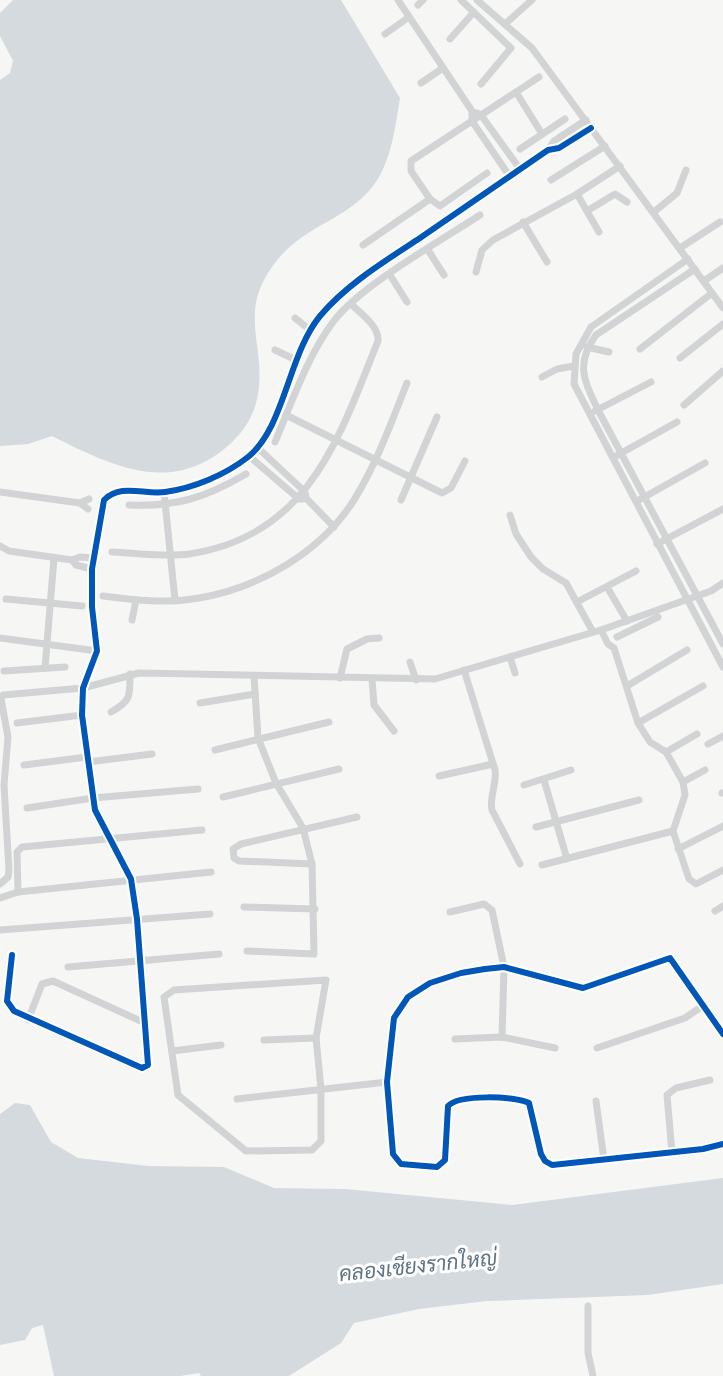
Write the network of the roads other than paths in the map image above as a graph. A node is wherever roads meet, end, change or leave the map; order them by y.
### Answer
1 (398, 0) edge
2 (461, 0) edge
3 (477, 0) edge
4 (532, 0) edge
5 (474, 12) junction
6 (409, 17) junction
7 (505, 24) junction
8 (385, 34) dead end
9 (450, 39) dead end
10 (443, 68) junction
11 (539, 77) dead end
12 (421, 83) dead end
13 (481, 84) dead end
14 (516, 92) junction
15 (472, 111) junction
16 (481, 115) junction
17 (565, 119) dead end
18 (586, 120) junction
19 (472, 121) junction
20 (591, 128) junction
21 (542, 134) junction
22 (605, 146) junction
23 (520, 149) dead end
24 (548, 150) junction
25 (620, 166) junction
26 (520, 169) junction
27 (686, 170) dead end
28 (487, 173) dead end
29 (510, 177) junction
30 (551, 180) dead end
31 (577, 194) junction
32 (430, 199) junction
33 (627, 202) dead end
34 (586, 211) junction
35 (654, 212) junction
36 (480, 214) dead end
37 (523, 222) junction
38 (720, 222) dead end
39 (599, 231) dead end
40 (363, 245) dead end
41 (680, 248) junction
42 (428, 250) junction
43 (688, 259) junction
44 (547, 262) dead end
45 (723, 268) edge
46 (695, 269) junction
47 (476, 272) dead end
48 (390, 275) junction
49 (444, 275) dead end
50 (660, 278) junction
51 (704, 281) junction
52 (666, 288) junction
53 (712, 293) junction
54 (407, 302) dead end
55 (351, 304) junction
56 (723, 308) edge
57 (295, 318) dead end
58 (723, 324) edge
59 (591, 327) junction
60 (310, 330) junction
61 (596, 335) junction
62 (587, 347) junction
63 (640, 349) dead end
64 (275, 351) dead end
65 (609, 352) dead end
66 (680, 358) dead end
67 (296, 360) junction
68 (574, 366) junction
69 (723, 371) edge
70 (542, 377) dead end
71 (651, 382) dead end
72 (407, 383) dead end
73 (684, 405) dead end
74 (598, 410) junction
75 (589, 414) junction
76 (286, 415) junction
77 (437, 417) dead end
78 (677, 422) dead end
79 (275, 442) dead end
80 (337, 442) junction
81 (258, 448) junction
82 (620, 454) junction
83 (249, 456) junction
84 (612, 458) junction
85 (376, 460) junction
86 (465, 461) dead end
87 (705, 463) dead end
88 (278, 467) junction
89 (246, 474) dead end
90 (272, 475) junction
91 (410, 478) junction
92 (0, 492) edge
93 (164, 492) junction
94 (303, 496) junction
95 (644, 498) junction
96 (104, 500) junction
97 (401, 500) dead end
98 (80, 503) junction
99 (635, 503) junction
100 (129, 505) dead end
101 (164, 506) junction
102 (723, 509) edge
103 (102, 511) junction
104 (510, 515) dead end
105 (334, 526) junction
106 (667, 539) junction
107 (657, 544) junction
108 (0, 546) edge
109 (9, 551) junction
110 (112, 552) dead end
111 (0, 554) edge
112 (170, 554) junction
113 (54, 558) junction
114 (94, 558) junction
115 (72, 560) junction
116 (93, 569) junction
117 (636, 571) dead end
118 (723, 583) edge
119 (607, 587) junction
120 (103, 596) dead end
121 (697, 596) junction
122 (6, 598) dead end
123 (687, 599) junction
124 (136, 600) junction
125 (175, 600) junction
126 (577, 602) junction
127 (49, 603) junction
128 (82, 606) dead end
129 (658, 617) dead end
130 (132, 620) dead end
131 (627, 621) junction
132 (614, 626) junction
133 (601, 630) junction
134 (593, 632) junction
135 (617, 637) junction
136 (0, 638) edge
137 (379, 638) dead end
138 (46, 644) junction
139 (723, 644) edge
140 (614, 648) junction
141 (687, 650) dead end
142 (97, 651) junction
143 (510, 657) junction
144 (410, 662) dead end
145 (65, 667) dead end
146 (723, 667) edge
147 (45, 668) junction
148 (464, 670) junction
149 (4, 671) dead end
150 (515, 673) dead end
151 (130, 674) junction
152 (254, 676) junction
153 (340, 678) junction
154 (372, 679) junction
155 (416, 680) junction
156 (627, 686) junction
157 (703, 686) dead end
158 (83, 688) junction
159 (255, 694) junction
160 (200, 703) dead end
161 (111, 712) dead end
162 (82, 715) junction
163 (329, 722) dead end
164 (17, 723) dead end
165 (638, 723) junction
166 (394, 731) dead end
167 (697, 734) dead end
168 (723, 736) edge
169 (258, 738) junction
170 (708, 744) dead end
171 (215, 750) dead end
172 (666, 752) junction
173 (152, 754) dead end
174 (88, 759) junction
175 (493, 764) junction
176 (24, 765) dead end
177 (339, 769) dead end
178 (571, 770) dead end
179 (705, 770) dead end
180 (439, 776) dead end
181 (544, 780) junction
182 (683, 782) junction
183 (276, 783) junction
184 (524, 785) dead end
185 (198, 789) dead end
186 (223, 797) dead end
187 (93, 798) junction
188 (639, 800) dead end
189 (27, 808) dead end
190 (357, 817) dead end
191 (2, 819) edge
192 (557, 822) junction
193 (723, 826) edge
194 (536, 827) dead end
195 (303, 828) junction
196 (202, 830) dead end
197 (673, 831) junction
198 (111, 841) junction
199 (678, 849) junction
200 (567, 859) junction
201 (312, 864) junction
202 (520, 864) dead end
203 (542, 865) dead end
204 (723, 870) edge
205 (211, 872) dead end
206 (131, 879) junction
207 (0, 884) edge
208 (18, 892) junction
209 (0, 898) edge
210 (723, 906) edge
211 (244, 907) dead end
212 (315, 909) junction
213 (715, 911) dead end
214 (450, 912) dead end
215 (210, 914) dead end
216 (137, 919) junction
217 (0, 930) edge
218 (247, 951) dead end
219 (219, 954) dead end
220 (12, 955) dead end
221 (140, 961) junction
222 (68, 967) dead end
223 (504, 967) junction
224 (704, 1005) junction
225 (28, 1020) junction
226 (145, 1023) junction
227 (723, 1034) edge
228 (502, 1037) junction
229 (316, 1038) junction
230 (455, 1039) dead end
231 (264, 1040) dead end
232 (221, 1045) dead end
233 (555, 1048) dead end
234 (597, 1048) dead end
235 (172, 1051) junction
236 (710, 1080) dead end
237 (387, 1082) junction
238 (321, 1089) junction
239 (237, 1099) dead end
240 (596, 1101) dead end
241 (723, 1144) edge
242 (672, 1153) junction
243 (604, 1160) junction
244 (588, 1306) dead end
245 (592, 1376) edge

1 - 6 street
2 - 5 street
3 - 7 street
4 - 7 street
5 - 9 street
5 - 13 street
6 - 8 street
6 - 10 street
7 - 18 street
10 - 12 street
10 - 15 street
11 - 14 street
14 - 16 street
14 - 21 street
15 - 16 street
15 - 19 street
16 - 19 street
16 - 26 street
17 - 21 street
18 - 20 street
18 - 24 street
19 - 29 street
19 - 32 street
20 - 22 street
20 - 24 street
21 - 23 street
22 - 25 street
22 - 30 street
24 - 26 street
25 - 31 street
25 - 35 street
26 - 29 street
27 - 35 street
28 - 32 street
29 - 60 street
31 - 34 street
31 - 37 street
32 - 40 street
33 - 34 street
34 - 39 street
35 - 41 street
36 - 42 street
37 - 44 street
37 - 47 street
38 - 41 street
41 - 43 street
42 - 48 street
42 - 49 street
43 - 46 street
43 - 50 street
45 - 51 street
46 - 51 street
46 - 52 street
48 - 54 street
48 - 55 street
50 - 52 street
50 - 59 street
51 - 53 street
52 - 61 street
53 - 56 street
53 - 63 street
55 - 76 street
55 - 80 street
57 - 60 street
58 - 66 street
59 - 61 street
59 - 68 street
60 - 67 street
61 - 62 street
62 - 65 street
62 - 74 street
64 - 67 street
67 - 81 street
68 - 70 street
68 - 75 street
69 - 73 street
71 - 74 street
72 - 85 street
74 - 75 street
74 - 82 street
75 - 84 street
76 - 79 street
76 - 80 street
77 - 91 street
78 - 82 street
80 - 85 street
80 - 94 street
81 - 83 street
81 - 88 street
82 - 84 street
82 - 95 street
83 - 90 street
83 - 93 street
84 - 99 street
85 - 91 street
85 - 105 street
86 - 91 street
87 - 95 street
88 - 90 street
88 - 94 street
89 - 101 street
90 - 94 street
91 - 97 street
92 - 98 street
93 - 96 street
93 - 101 street
94 - 105 street
94 - 112 street
95 - 99 street
95 - 106 street
96 - 98 street
96 - 103 street
98 - 103 street
99 - 107 street
100 - 101 street
101 - 112 street
102 - 106 street
103 - 114 street
104 - 126 street
105 - 125 street
106 - 107 street
106 - 121 street
107 - 123 street
108 - 109 street
109 - 111 street
109 - 113 street
110 - 112 street
112 - 125 street
113 - 115 street
113 - 127 street
114 - 115 street
114 - 116 street
115 - 116 street
116 - 142 street
117 - 119 street
118 - 121 street
119 - 126 street
119 - 131 street
120 - 124 street
121 - 123 street
121 - 139 street
122 - 127 street
123 - 131 street
123 - 146 street
124 - 125 street
124 - 130 street
126 - 134 street
127 - 128 street
127 - 138 street
129 - 135 street
131 - 132 street
132 - 133 street
132 - 135 street
133 - 134 street
133 - 140 street
134 - 143 street
135 - 140 street
136 - 138 street
137 - 153 street
138 - 142 street
138 - 147 street
140 - 156 street
141 - 156 street
142 - 158 street
143 - 148 street
143 - 150 street
144 - 155 street
145 - 147 street
147 - 149 street
148 - 155 street
148 - 175 street
151 - 152 street
151 - 158 street
151 - 161 street
152 - 153 street
152 - 159 street
153 - 154 street
154 - 155 street
154 - 166 street
156 - 165 street
157 - 165 street
158 - 162 street
158 - 191 street
159 - 160 street
159 - 169 street
162 - 164 street
162 - 174 street
163 - 169 street
165 - 172 street
167 - 172 street
168 - 170 street
169 - 171 street
169 - 183 street
172 - 182 street
173 - 174 street
174 - 176 street
174 - 187 street
175 - 180 street
175 - 202 street
177 - 183 street
178 - 181 street
179 - 182 street
181 - 184 street
181 - 192 street
182 - 197 street
183 - 186 street
183 - 195 street
185 - 187 street
187 - 189 street
187 - 198 street
188 - 192 street
190 - 195 street
191 - 207 street
192 - 194 street
192 - 200 street
193 - 199 street
195 - 201 street
195 - 201 street
196 - 198 street
197 - 199 street
197 - 200 street
198 - 206 street
198 - 208 street
199 - 204 street
200 - 203 street
201 - 212 street
205 - 206 street
206 - 208 street
206 - 216 street
208 - 209 street
210 - 213 street
211 - 212 street
212 - 218 street
214 - 223 street
215 - 216 street
216 - 217 street
216 - 221 street
219 - 221 street
220 - 225 street
221 - 222 street
221 - 226 street
223 - 224 street
223 - 228 street
223 - 237 street
224 - 227 street
224 - 234 street
225 - 226 street
225 - 226 street
228 - 230 street
228 - 233 street
229 - 231 street
229 - 235 street
229 - 238 street
232 - 235 street
235 - 238 street
236 - 242 street
237 - 238 street
237 - 243 street
238 - 239 street
240 - 243 street
241 - 242 street
242 - 243 street
244 - 245 street

